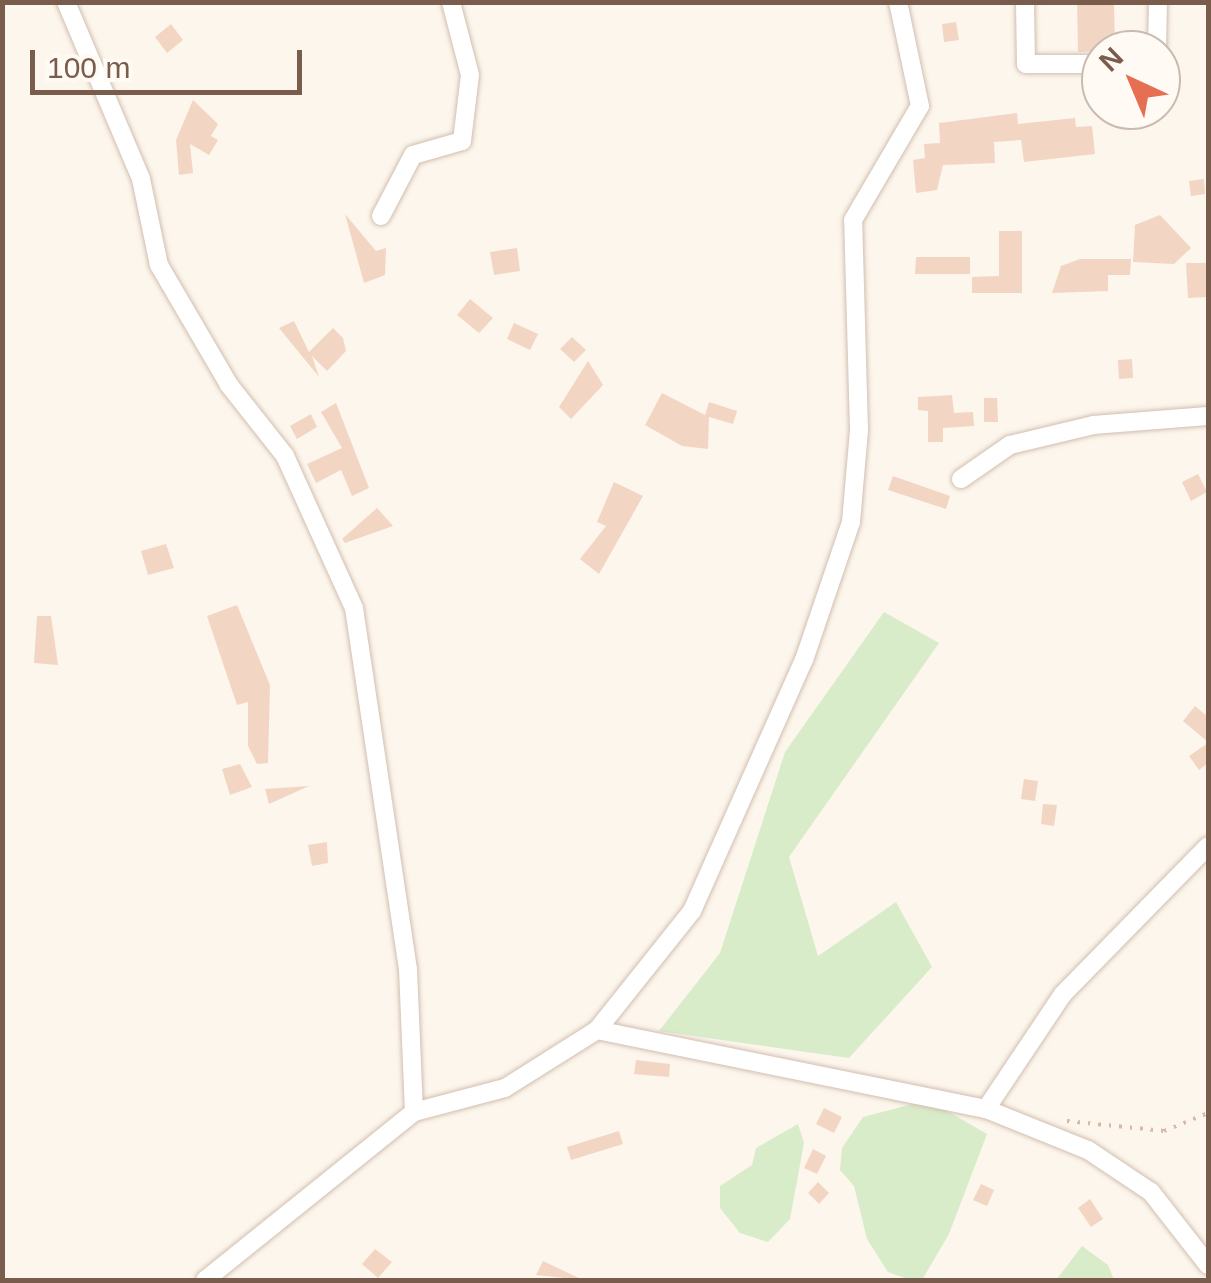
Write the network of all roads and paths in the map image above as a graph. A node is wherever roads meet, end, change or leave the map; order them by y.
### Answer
1 (66, 2) edge
2 (451, 2) edge
3 (898, 2) edge
4 (1026, 2) edge
5 (1158, 2) edge
6 (1158, 30) edge
7 (1081, 64) edge
8 (381, 216) dead end
9 (1208, 416) edge
10 (961, 479) dead end
11 (1208, 846) edge
12 (598, 1030) junction
13 (986, 1109) junction
14 (414, 1112) junction
15 (1208, 1113) edge
16 (1056, 1120) dead end
17 (1208, 1265) edge
18 (205, 1280) edge

1 - 14 street
2 - 8 street
3 - 12 street
4 - 7 street
5 - 6 street
9 - 10 street
11 - 13 street
12 - 13 street
12 - 14 street
13 - 17 street
14 - 18 street
15 - 16 path

